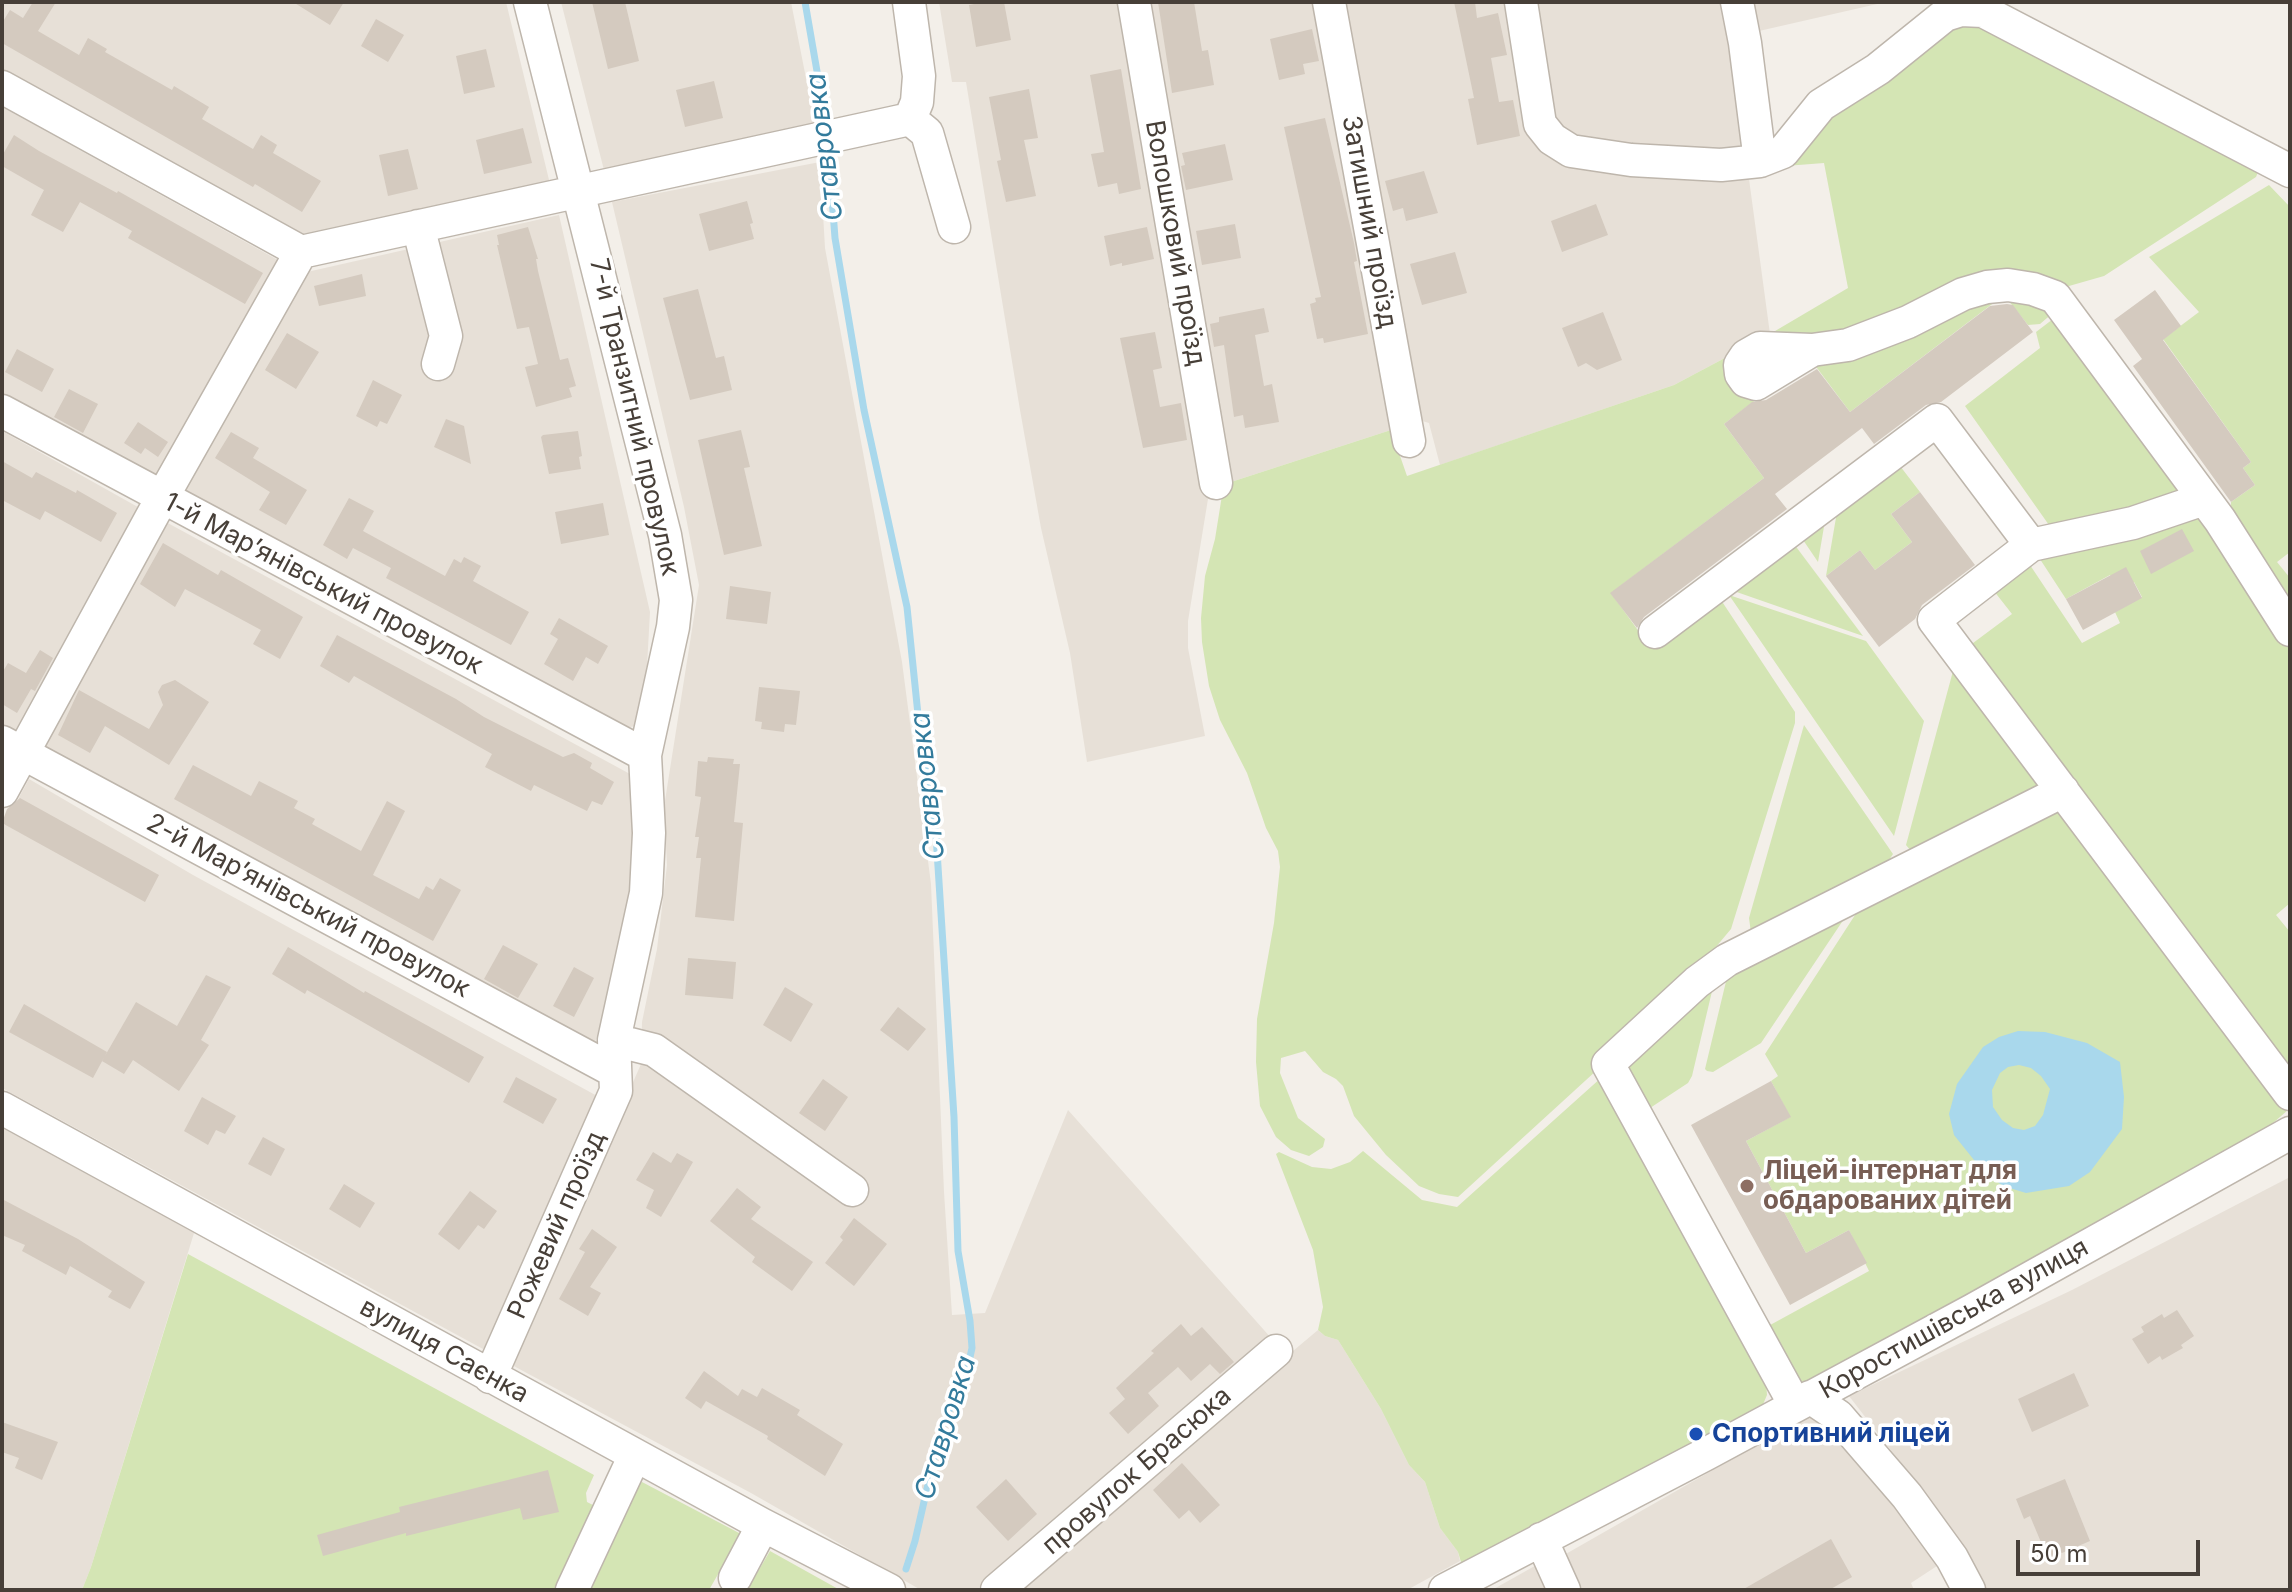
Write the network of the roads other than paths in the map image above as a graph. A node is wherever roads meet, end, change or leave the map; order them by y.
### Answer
1 (530, 2) edge
2 (909, 2) edge
3 (1134, 2) edge
4 (1329, 2) edge
5 (1521, 2) edge
6 (1737, 2) edge
7 (1980, 7) edge
8 (2, 87) edge
9 (910, 119) junction
10 (1760, 161) junction
11 (2290, 171) edge
12 (579, 190) junction
13 (418, 226) junction
14 (954, 227) dead end
15 (301, 252) junction
16 (1812, 350) dead end
17 (438, 364) dead end
18 (2, 411) edge
19 (1409, 441) dead end
20 (1216, 483) dead end
21 (162, 498) junction
22 (2204, 499) junction
23 (2031, 545) junction
24 (2290, 630) edge
25 (1655, 632) dead end
26 (12, 747) edge
27 (645, 755) junction
28 (2, 791) edge
29 (2063, 791) junction
30 (614, 1056) junction
31 (2290, 1094) edge
32 (2, 1108) edge
33 (2290, 1133) edge
34 (852, 1190) dead end
35 (1276, 1351) dead end
36 (490, 1377) junction
37 (1803, 1401) junction
38 (635, 1455) junction
39 (763, 1525) junction
40 (1541, 1539) junction
41 (735, 1578) dead end
42 (572, 1590) edge
43 (889, 1590) edge
44 (997, 1590) edge
45 (1445, 1590) edge
46 (1564, 1590) edge
47 (1969, 1590) edge

1 - 12 street, 7-й Транзитний провулок
2 - 9 street
3 - 20 street, Волошковий проїзд
4 - 19 street, Затишний проїзд
5 - 10 street
6 - 10 street
7 - 10 street
7 - 11 street
8 - 15 street
9 - 12 street
9 - 14 street
12 - 13 street
12 - 27 street, 7-й Транзитний провулок
13 - 15 street
13 - 17 street
15 - 21 street
16 - 22 street
18 - 21 street, 1-й Марʼянівський провулок
21 - 26 street
21 - 27 street, 1-й Марʼянівський провулок
22 - 23 street
22 - 24 street
23 - 25 street
23 - 29 street
26 - 28 street
26 - 30 street, 2-й Марʼянівський провулок
27 - 30 street, 7-й Транзитний провулок
29 - 31 street
29 - 37 street
30 - 34 street, 2-й Марʼянівський провулок
30 - 36 street, Рожевий проїзд
32 - 36 street, вулиця Саєнка
33 - 37 street, Коростишівська вулиця
35 - 44 street, провулок Брасюка
36 - 38 street, вулиця Саєнка
37 - 40 street, Коростишівська вулиця
37 - 47 street
38 - 39 street, вулиця Саєнка
38 - 42 street
39 - 41 street
39 - 43 street, вулиця Саєнка
40 - 45 street, Коростишівська вулиця
40 - 46 street

